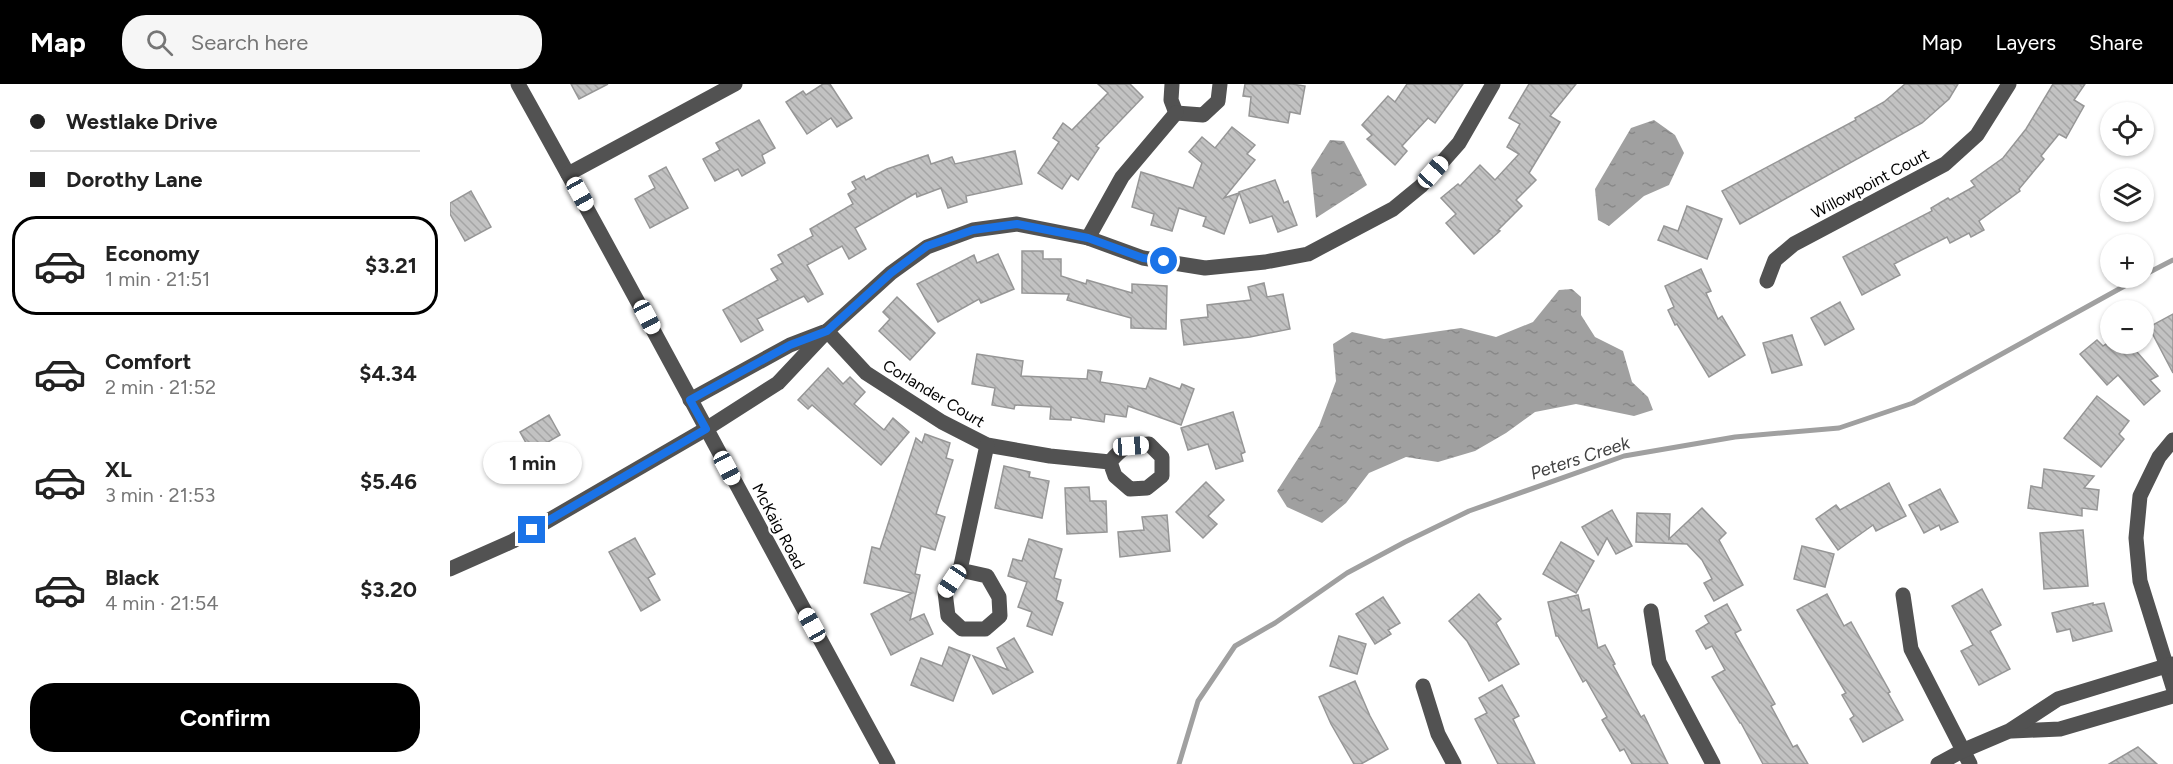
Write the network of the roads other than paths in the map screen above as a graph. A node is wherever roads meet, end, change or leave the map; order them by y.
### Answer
1 (518, 84) edge
2 (735, 84) edge
3 (1172, 84) edge
4 (1220, 84) edge
5 (1493, 84) edge
6 (2009, 84) edge
7 (1176, 113) junction
8 (568, 174) junction
9 (1088, 238) junction
10 (1767, 282) dead end
11 (827, 331) junction
12 (690, 400) junction
13 (706, 429) junction
14 (2173, 440) edge
15 (987, 445) junction
16 (1110, 462) dead end
17 (450, 569) edge
18 (960, 570) dead end
19 (1903, 595) dead end
20 (1651, 611) dead end
21 (2170, 665) edge
22 (1423, 686) dead end
23 (2173, 687) edge
24 (2173, 696) edge
25 (2009, 731) junction
26 (1966, 757) edge
27 (888, 764) edge
28 (1454, 764) edge
29 (1713, 764) edge
30 (1938, 764) edge

1 - 8 street, McKaig Road
2 - 8 street
3 - 7 street
4 - 7 street
5 - 9 street
6 - 10 street, Willowpoint Court
7 - 9 street
8 - 12 street, McKaig Road
9 - 11 street
11 - 12 street
11 - 13 street
11 - 15 street, Corlander Court
12 - 13 street, McKaig Road
13 - 17 street
13 - 27 street, McKaig Road
14 - 21 street
15 - 16 street, Corlander Court
15 - 18 street
19 - 26 street
20 - 29 street
21 - 23 street
21 - 25 street
22 - 28 street
24 - 25 street
25 - 26 street
26 - 30 street

